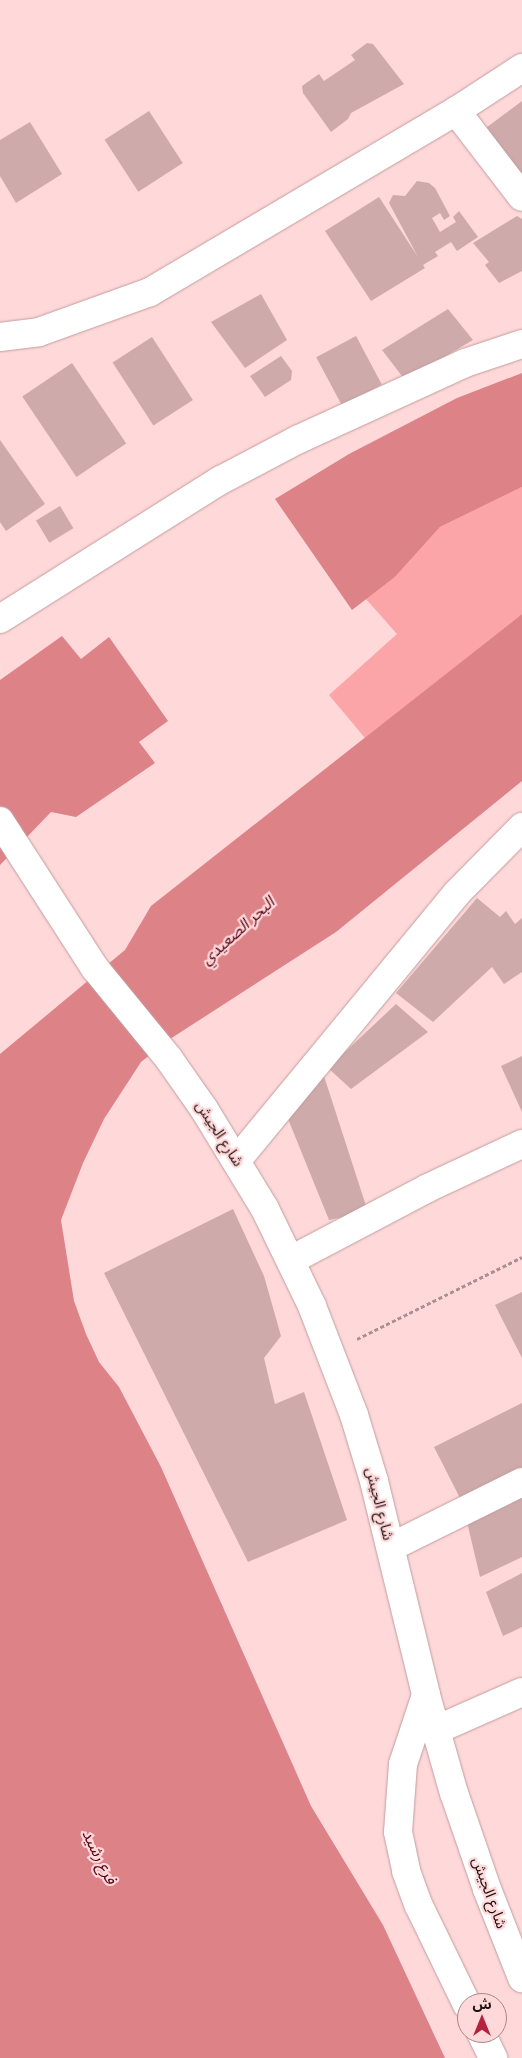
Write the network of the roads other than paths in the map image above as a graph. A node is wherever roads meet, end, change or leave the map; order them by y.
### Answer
1 (520, 73) edge
2 (456, 111) junction
3 (522, 197) edge
4 (0, 337) edge
5 (522, 344) edge
6 (0, 619) edge
7 (0, 821) edge
8 (520, 836) edge
9 (522, 1144) edge
10 (236, 1160) junction
11 (291, 1260) junction
12 (522, 1482) edge
13 (390, 1547) junction
14 (522, 1692) edge
15 (426, 1695) junction
16 (436, 1730) junction
17 (522, 1978) edge
18 (461, 1993) edge
19 (485, 2043) edge
20 (493, 2058) edge

1 - 2 main road
2 - 3 main road
2 - 4 main road
5 - 6 main road
7 - 10 main road, شارع الجيش
8 - 10 main road
9 - 11 main road
10 - 11 main road, شارع الجيش
11 - 13 main road, شارع الجيش
12 - 13 main road
13 - 15 main road, شارع الجيش
14 - 16 main road
15 - 16 main road, شارع الجيش
15 - 18 main road
16 - 17 main road, شارع الجيش
19 - 20 main road

